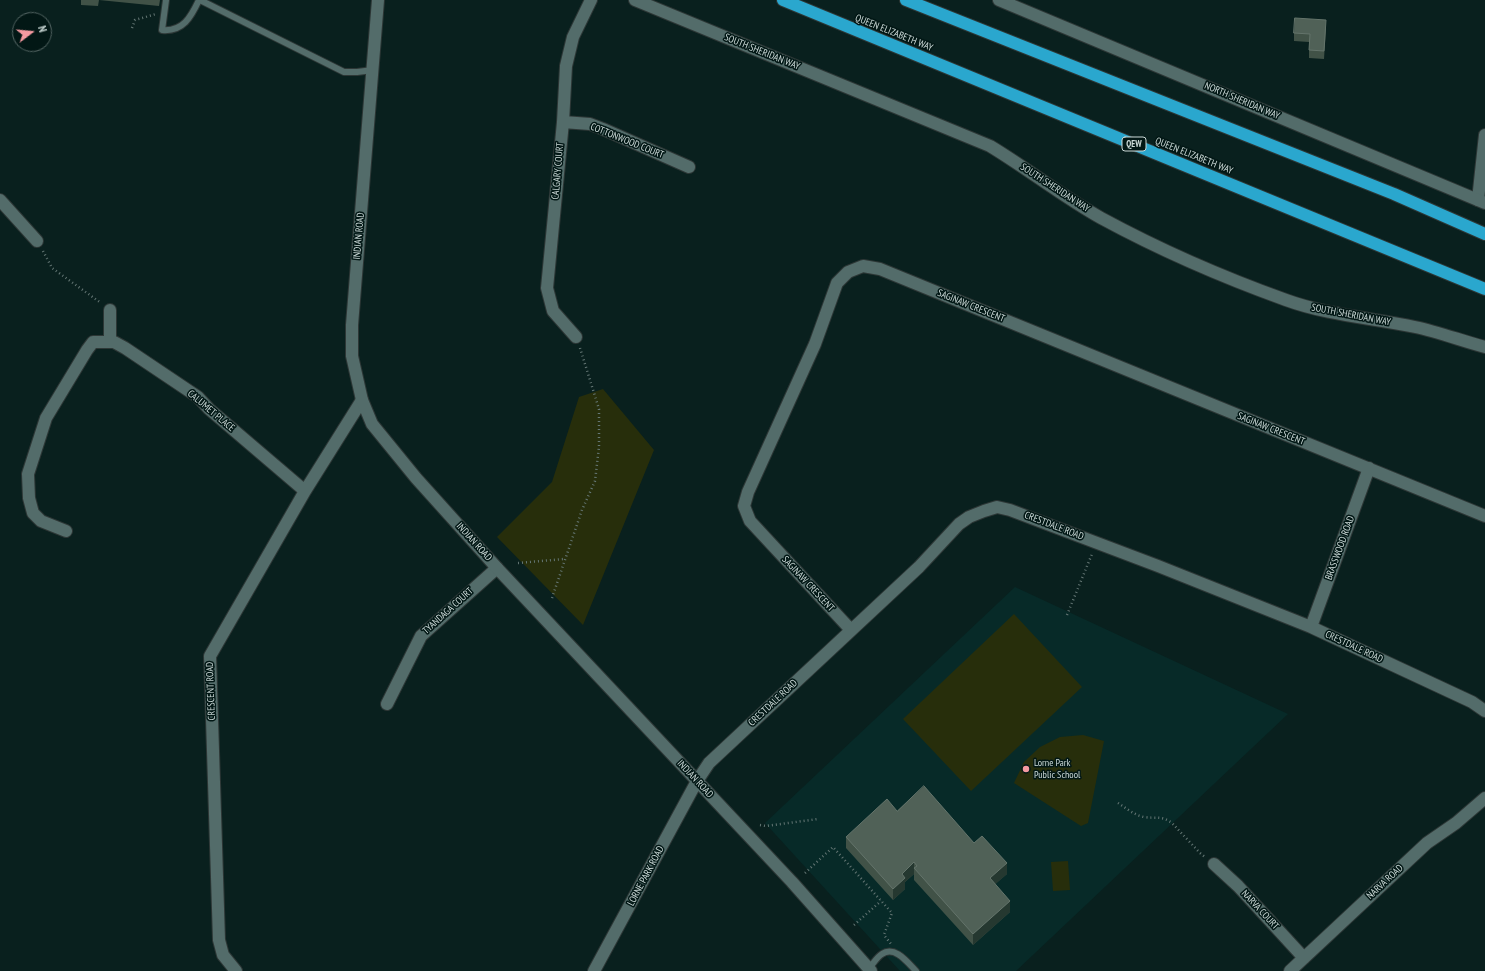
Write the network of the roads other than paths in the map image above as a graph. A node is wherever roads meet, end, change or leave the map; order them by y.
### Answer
1 (166, 0) edge
2 (199, 0) edge
3 (378, 0) edge
4 (591, 0) edge
5 (635, 0) edge
6 (782, 0) edge
7 (906, 0) edge
8 (999, 0) edge
9 (373, 70) junction
10 (563, 122) junction
11 (1485, 135) edge
12 (689, 167) dead end
13 (0, 200) edge
14 (1482, 201) edge
15 (1485, 234) edge
16 (37, 240) road end
17 (1485, 289) edge
18 (110, 310) road end
19 (576, 337) road end
20 (110, 342) junction
21 (1485, 347) edge
22 (362, 400) junction
23 (1369, 468) junction
24 (305, 491) junction
25 (1485, 516) edge
26 (66, 531) dead end
27 (497, 568) junction
28 (1311, 627) junction
29 (851, 630) junction
30 (387, 704) dead end
31 (1485, 711) edge
32 (697, 781) junction
33 (1485, 798) edge
34 (1214, 864) road end
35 (1304, 958) junction
36 (870, 970) edge
37 (236, 971) edge
38 (594, 971) edge
39 (916, 971) edge
40 (1290, 971) edge

1 - 2 lane
2 - 9 lane
3 - 9 street, INDIAN ROAD
4 - 10 street, CALGARY COURT
5 - 21 street, SOUTH SHERIDAN WAY
6 - 17 highway, QUEEN ELIZABETH WAY / QEW
7 - 15 highway
8 - 14 street, NORTH SHERIDAN WAY
9 - 22 street, INDIAN ROAD
10 - 12 street, COTTONWOOD COURT
10 - 19 street, CALGARY COURT
11 - 14 street
13 - 16 street
18 - 20 street
20 - 24 street, CALUMET PLACE
20 - 26 street
22 - 24 street, CRESCENT ROAD
22 - 27 street, INDIAN ROAD
23 - 25 street, SAGINAW CRESCENT
23 - 28 street, BRASSWOOD ROAD
23 - 29 street, SAGINAW CRESCENT
24 - 37 street, CRESCENT ROAD
27 - 30 street, TYANDAGA COURT
27 - 32 street, INDIAN ROAD
28 - 29 street, CRESTDALE ROAD
28 - 31 street, CRESTDALE ROAD
29 - 32 street, CRESTDALE ROAD
32 - 36 street, INDIAN ROAD
32 - 38 street, LORNE PARK ROAD
33 - 35 street, NARVA ROAD
34 - 35 street, NARVA COURT
35 - 40 street, NARVA ROAD
36 - 39 lane

